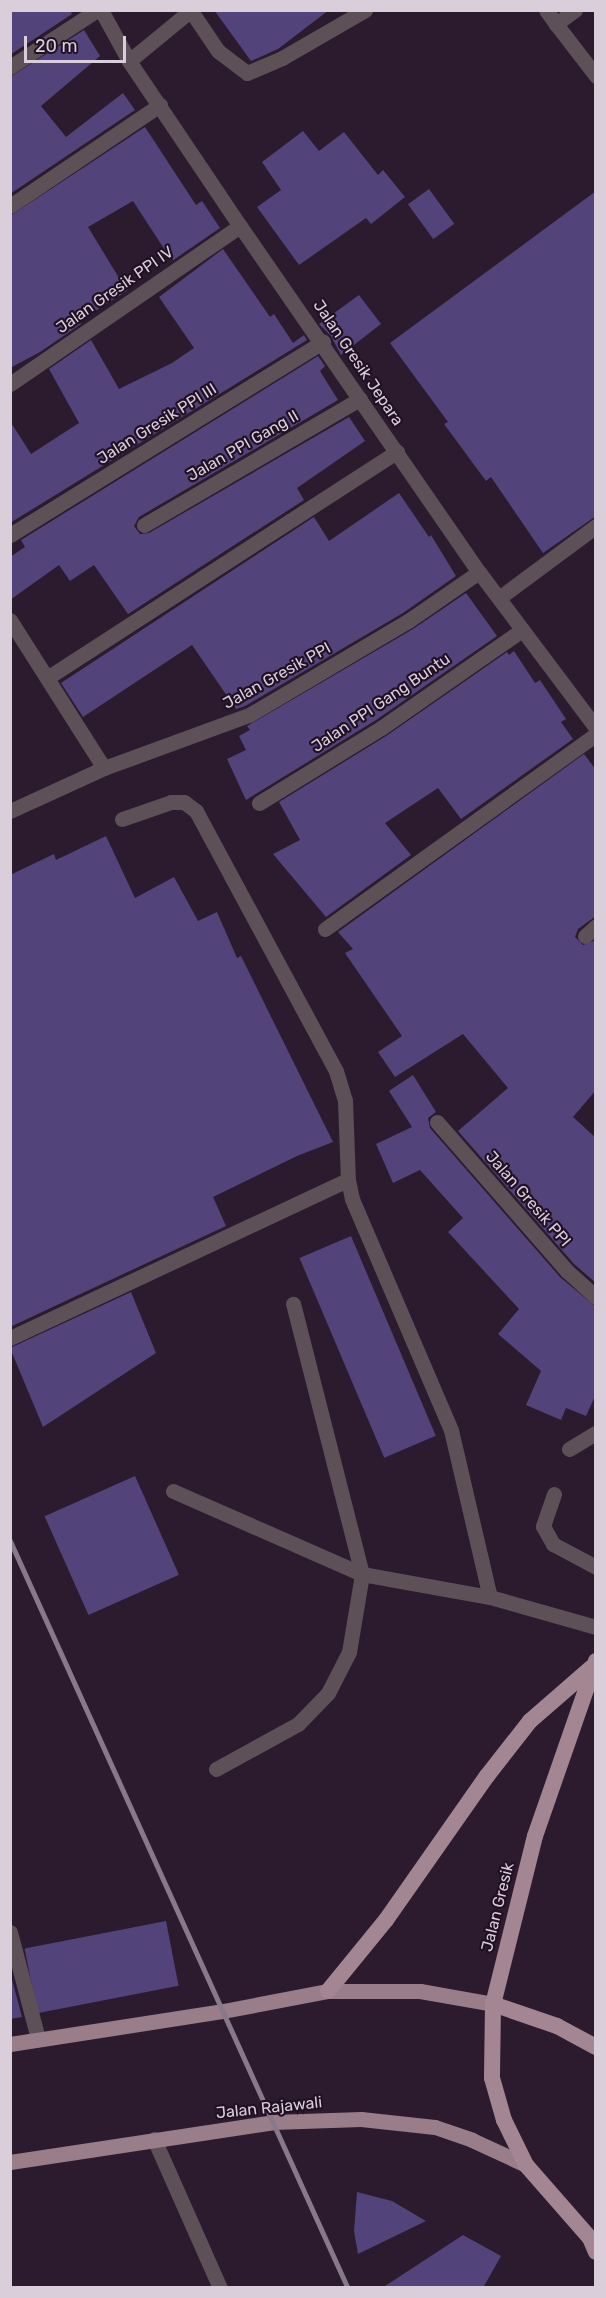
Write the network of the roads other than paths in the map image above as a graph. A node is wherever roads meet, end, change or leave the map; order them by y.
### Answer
1 (99, 10) edge
2 (365, 10) edge
3 (546, 10) edge
4 (575, 10) edge
5 (191, 11) edge
6 (556, 24) junction
7 (134, 57) junction
8 (10, 67) edge
9 (596, 76) edge
10 (160, 105) junction
11 (10, 206) edge
12 (240, 226) junction
13 (323, 342) junction
14 (10, 384) edge
15 (360, 399) junction
16 (397, 452) junction
17 (144, 525) dead end
18 (596, 526) edge
19 (10, 535) edge
20 (479, 572) junction
21 (499, 598) junction
22 (10, 620) edge
23 (522, 630) junction
24 (47, 678) junction
25 (596, 728) edge
26 (596, 734) edge
27 (104, 768) junction
28 (259, 803) dead end
29 (10, 811) edge
30 (122, 819) dead end
31 (326, 929) dead end
32 (437, 1122) dead end
33 (348, 1180) junction
34 (596, 1297) edge
35 (293, 1305) dead end
36 (10, 1338) edge
37 (596, 1432) edge
38 (569, 1449) dead end
39 (173, 1491) dead end
40 (554, 1494) dead end
41 (596, 1567) edge
42 (362, 1574) junction
43 (490, 1597) junction
44 (596, 1627) edge
45 (595, 1664) edge
46 (216, 1769) dead end
47 (10, 1932) edge
48 (328, 1992) junction
49 (493, 2004) junction
50 (38, 2039) junction
51 (10, 2044) edge
52 (596, 2047) edge
53 (154, 2139) junction
54 (10, 2162) edge
55 (526, 2165) junction
56 (596, 2252) edge
57 (220, 2288) edge

1 - 7 street, Jalan Gresik Jepara
1 - 8 street
2 - 5 street
3 - 6 street
4 - 6 street
5 - 7 street
6 - 9 street
7 - 10 street, Jalan Gresik Jepara
10 - 11 street
10 - 12 street, Jalan Gresik Jepara
12 - 13 street, Jalan Gresik Jepara
12 - 14 street, Jalan Gresik PPI IV
13 - 15 street, Jalan Gresik Jepara
13 - 19 street, Jalan Gresik PPI III
15 - 16 street, Jalan Gresik Jepara
15 - 17 street, Jalan PPI Gang II
16 - 20 street, Jalan Gresik Jepara
16 - 24 street
18 - 21 street
20 - 21 street, Jalan Gresik Jepara
20 - 27 street, Jalan Gresik PPI
21 - 23 street, Jalan Gresik Jepara
22 - 24 street
23 - 25 street, Jalan Gresik Jepara
23 - 28 street, Jalan PPI Gang Buntu
24 - 27 street
26 - 31 street
27 - 29 street, Jalan Gresik PPI
30 - 33 street
32 - 34 street, Jalan Gresik PPI
33 - 36 street
33 - 43 street
35 - 42 street
37 - 38 street
39 - 42 street
40 - 41 street
42 - 43 street
42 - 46 street
43 - 44 street
45 - 48 highway
45 - 49 highway, Jalan Gresik
47 - 50 street
48 - 49 main road
48 - 50 main road
49 - 52 highway
49 - 55 highway, Jalan Gresik
50 - 51 main road
53 - 54 main road, Jalan Rajawali
53 - 55 main road, Jalan Rajawali
53 - 57 street
55 - 56 highway, Jalan Gresik

